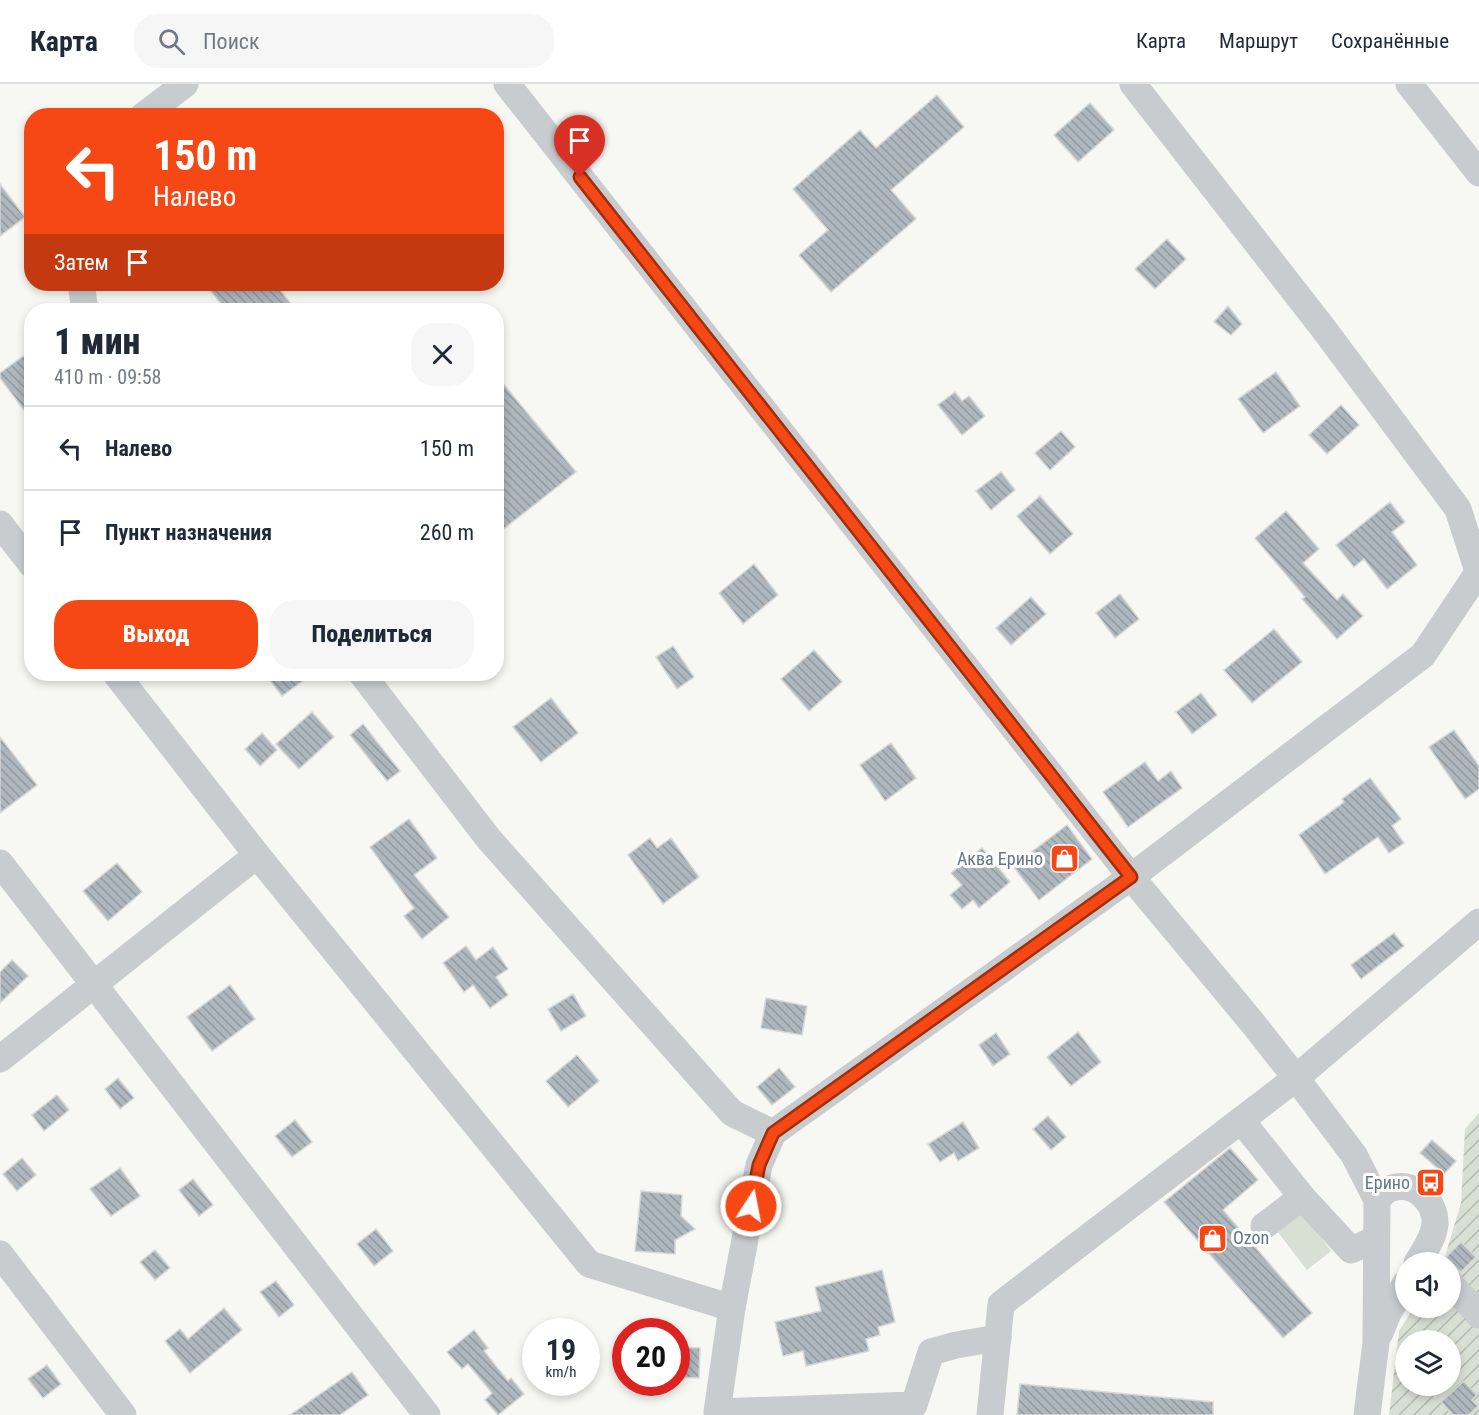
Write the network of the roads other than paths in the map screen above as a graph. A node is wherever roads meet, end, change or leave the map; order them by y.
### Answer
1 (184, 84) edge
2 (507, 84) edge
3 (1133, 84) edge
4 (1409, 84) edge
5 (153, 108) edge
6 (1479, 173) edge
7 (0, 524) edge
8 (24, 555) edge
9 (1478, 572) edge
10 (121, 681) edge
11 (367, 681) edge
12 (257, 855) junction
13 (0, 863) edge
14 (1131, 877) junction
15 (1479, 922) edge
16 (94, 985) junction
17 (0, 1059) edge
18 (1296, 1078) junction
19 (1241, 1120) junction
20 (773, 1133) junction
21 (1302, 1197) junction
22 (1377, 1199) junction
23 (1264, 1226) dead end
24 (1376, 1239) junction
25 (1427, 1252) edge
26 (0, 1254) edge
27 (1461, 1295) edge
28 (1395, 1301) edge
29 (732, 1308) junction
30 (1479, 1315) edge
31 (998, 1338) junction
32 (1376, 1343) junction
33 (123, 1415) edge
34 (427, 1415) edge
35 (990, 1415) edge
36 (1367, 1415) edge

1 - 5 street
2 - 14 street
3 - 9 street
4 - 6 street
7 - 8 street
9 - 14 street
10 - 12 street
11 - 20 street
12 - 16 street
12 - 29 street
13 - 16 street
14 - 18 street
14 - 20 street
15 - 18 street
16 - 17 street
16 - 34 street
18 - 19 street
18 - 22 street
19 - 21 street
19 - 31 street
20 - 29 street
21 - 23 street
21 - 24 street
22 - 24 street
22 - 25 street
24 - 32 street
26 - 33 street
27 - 30 street
28 - 32 street
29 - 31 street
31 - 35 street
32 - 36 street

